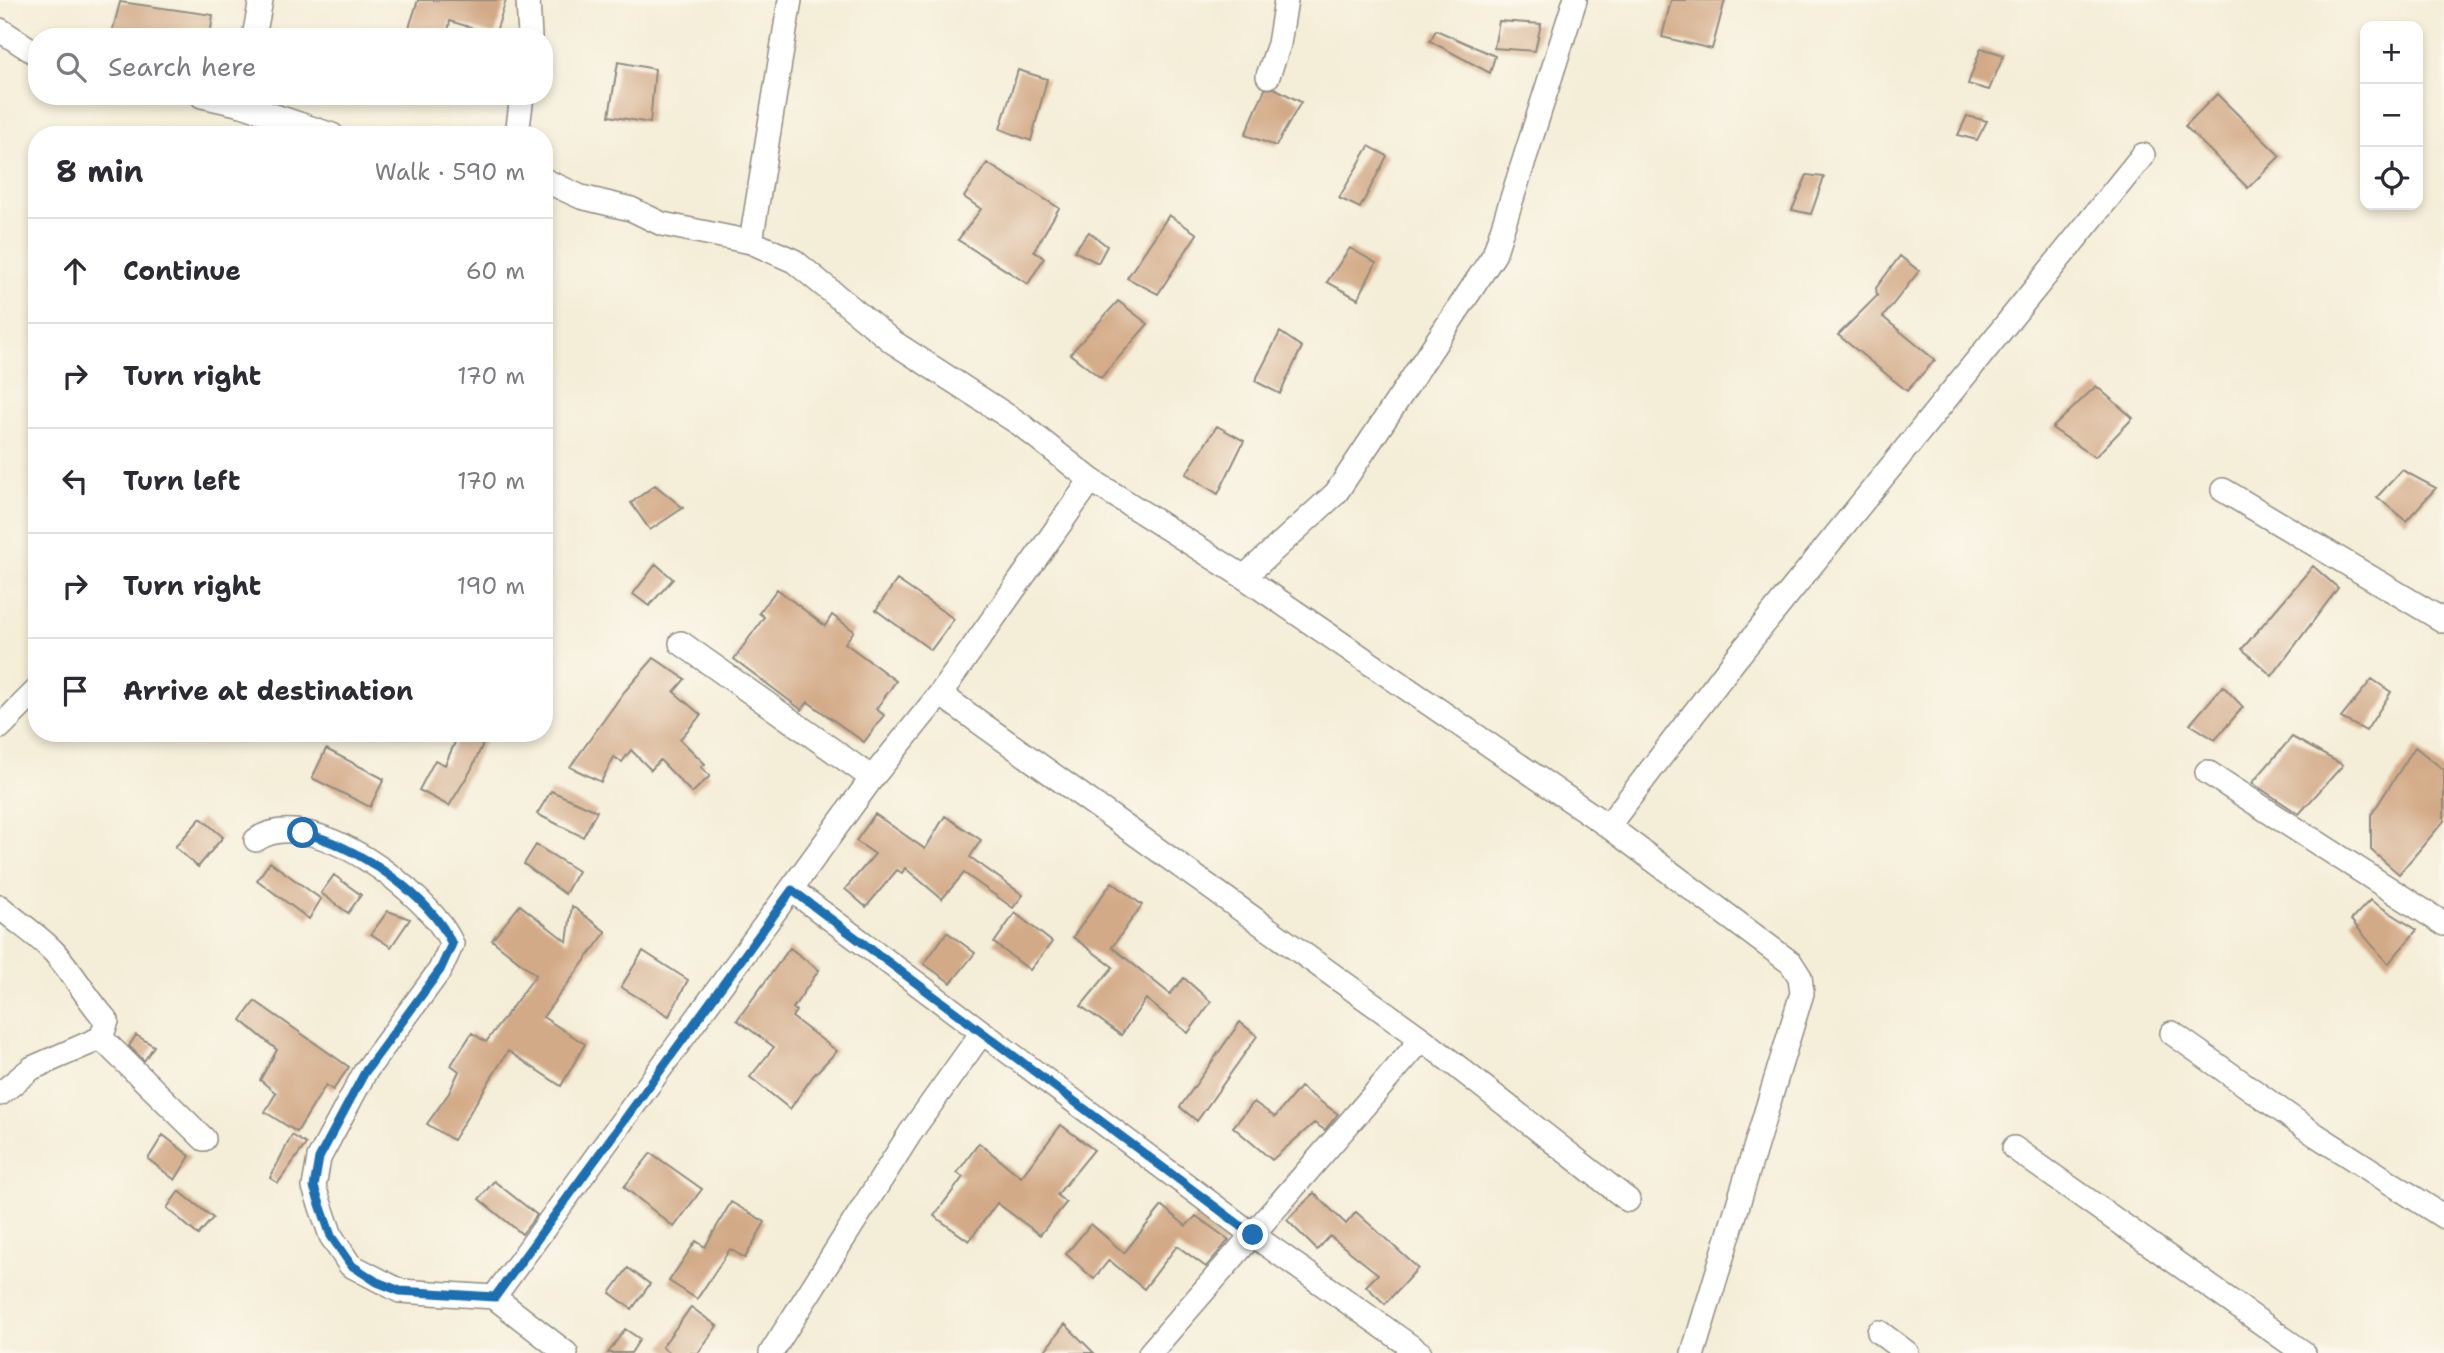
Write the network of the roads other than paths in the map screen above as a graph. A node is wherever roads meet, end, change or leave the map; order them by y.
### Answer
1 (261, 0) edge
2 (528, 0) edge
3 (790, 0) edge
4 (1286, 0) edge
5 (1575, 0) edge
6 (256, 28) edge
7 (530, 28) edge
8 (0, 30) edge
9 (28, 48) edge
10 (1268, 76) dead end
11 (252, 105) edge
12 (521, 105) edge
13 (303, 126) edge
14 (518, 126) edge
15 (2143, 155) dead end
16 (553, 184) edge
17 (751, 242) junction
18 (1091, 480) junction
19 (2223, 490) dead end
20 (1244, 577) junction
21 (2444, 621) edge
22 (681, 643) dead end
23 (940, 694) junction
24 (28, 699) edge
25 (0, 727) edge
26 (2207, 772) dead end
27 (872, 778) junction
28 (1608, 826) junction
29 (256, 840) dead end
30 (792, 890) junction
31 (0, 907) edge
32 (2444, 924) edge
33 (2172, 1033) dead end
34 (981, 1034) junction
35 (101, 1038) junction
36 (1422, 1039) junction
37 (0, 1094) edge
38 (204, 1139) dead end
39 (2014, 1148) dead end
40 (1628, 1200) dead end
41 (2444, 1217) edge
42 (1253, 1235) junction
43 (495, 1297) junction
44 (1879, 1332) dead end
45 (566, 1353) edge
46 (771, 1353) edge
47 (1150, 1353) edge
48 (1420, 1353) edge
49 (1693, 1353) edge
50 (1907, 1353) edge
51 (2304, 1353) edge

1 - 6 street
2 - 7 street
3 - 17 street
4 - 10 street
5 - 20 street
8 - 9 street
11 - 13 street
12 - 14 street
15 - 28 street
16 - 17 street
17 - 18 street
18 - 20 street
18 - 23 street
19 - 21 street
20 - 28 street
22 - 27 street
23 - 27 street
23 - 36 street
24 - 25 street
26 - 32 street
27 - 30 street
28 - 49 street
29 - 43 street
30 - 34 street
30 - 43 street
31 - 35 street
33 - 41 street
34 - 42 street
34 - 46 street
35 - 37 street
35 - 38 street
36 - 40 street
36 - 42 street
39 - 51 street
42 - 47 street
42 - 48 street
43 - 45 street
44 - 50 street

